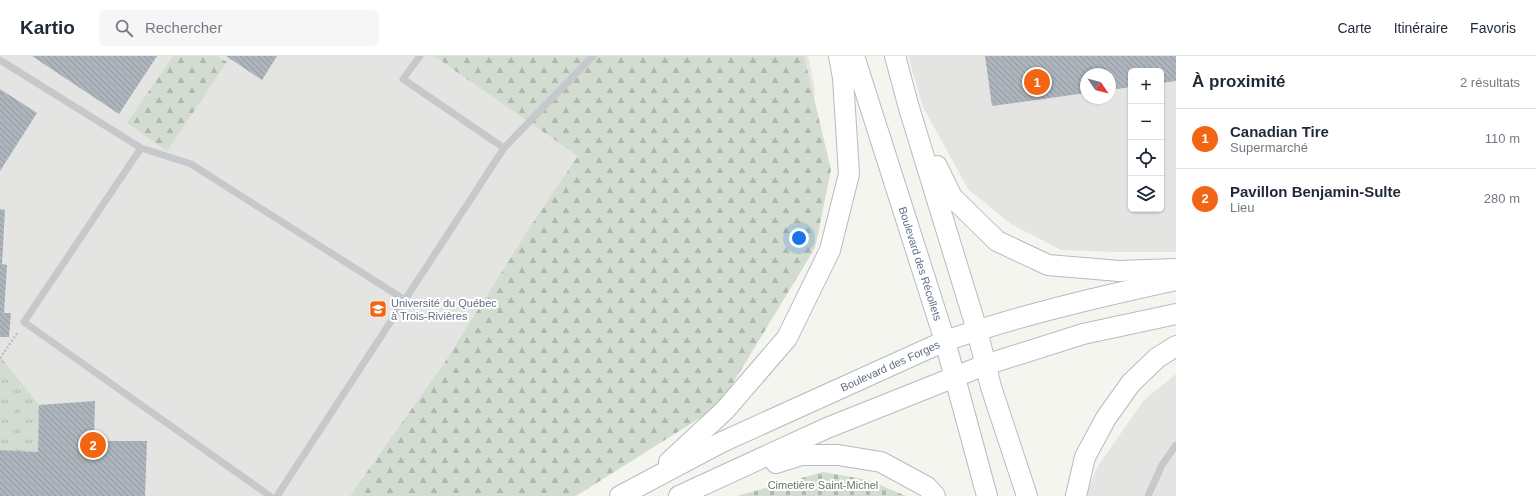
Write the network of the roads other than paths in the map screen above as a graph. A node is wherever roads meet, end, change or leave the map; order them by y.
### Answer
1 (420, 56) edge
2 (593, 56) edge
3 (839, 56) edge
4 (854, 56) edge
5 (895, 56) edge
6 (0, 60) edge
7 (909, 108) junction
8 (141, 148) junction
9 (504, 148) junction
10 (1176, 269) edge
11 (1176, 280) edge
12 (405, 300) junction
13 (1176, 314) edge
14 (977, 330) junction
15 (945, 341) junction
16 (1176, 346) edge
17 (986, 365) junction
18 (954, 378) junction
19 (1176, 445) edge
20 (649, 480) junction
21 (270, 496) edge
22 (277, 496) edge
23 (620, 496) edge
24 (680, 496) edge
25 (935, 496) edge
26 (987, 496) edge
27 (1027, 496) edge
28 (1076, 496) edge
29 (1148, 496) edge

1 - 9 lane
2 - 9 lane
3 - 20 main road
4 - 15 main road, Boulevard des Récollets
5 - 7 main road
6 - 8 lane
7 - 10 main road
7 - 14 main road
8 - 12 lane
8 - 21 lane
9 - 12 lane
11 - 14 main road, Boulevard des Forges
12 - 22 lane
13 - 17 main road
14 - 15 main road, Boulevard des Forges
14 - 17 main road
15 - 18 main road, Boulevard des Récollets
15 - 20 main road, Boulevard des Forges
16 - 28 main road
17 - 18 main road
17 - 27 main road
18 - 24 main road
18 - 26 main road, Boulevard des Récollets
19 - 29 lane
20 - 23 main road, Boulevard des Forges
24 - 25 main road

